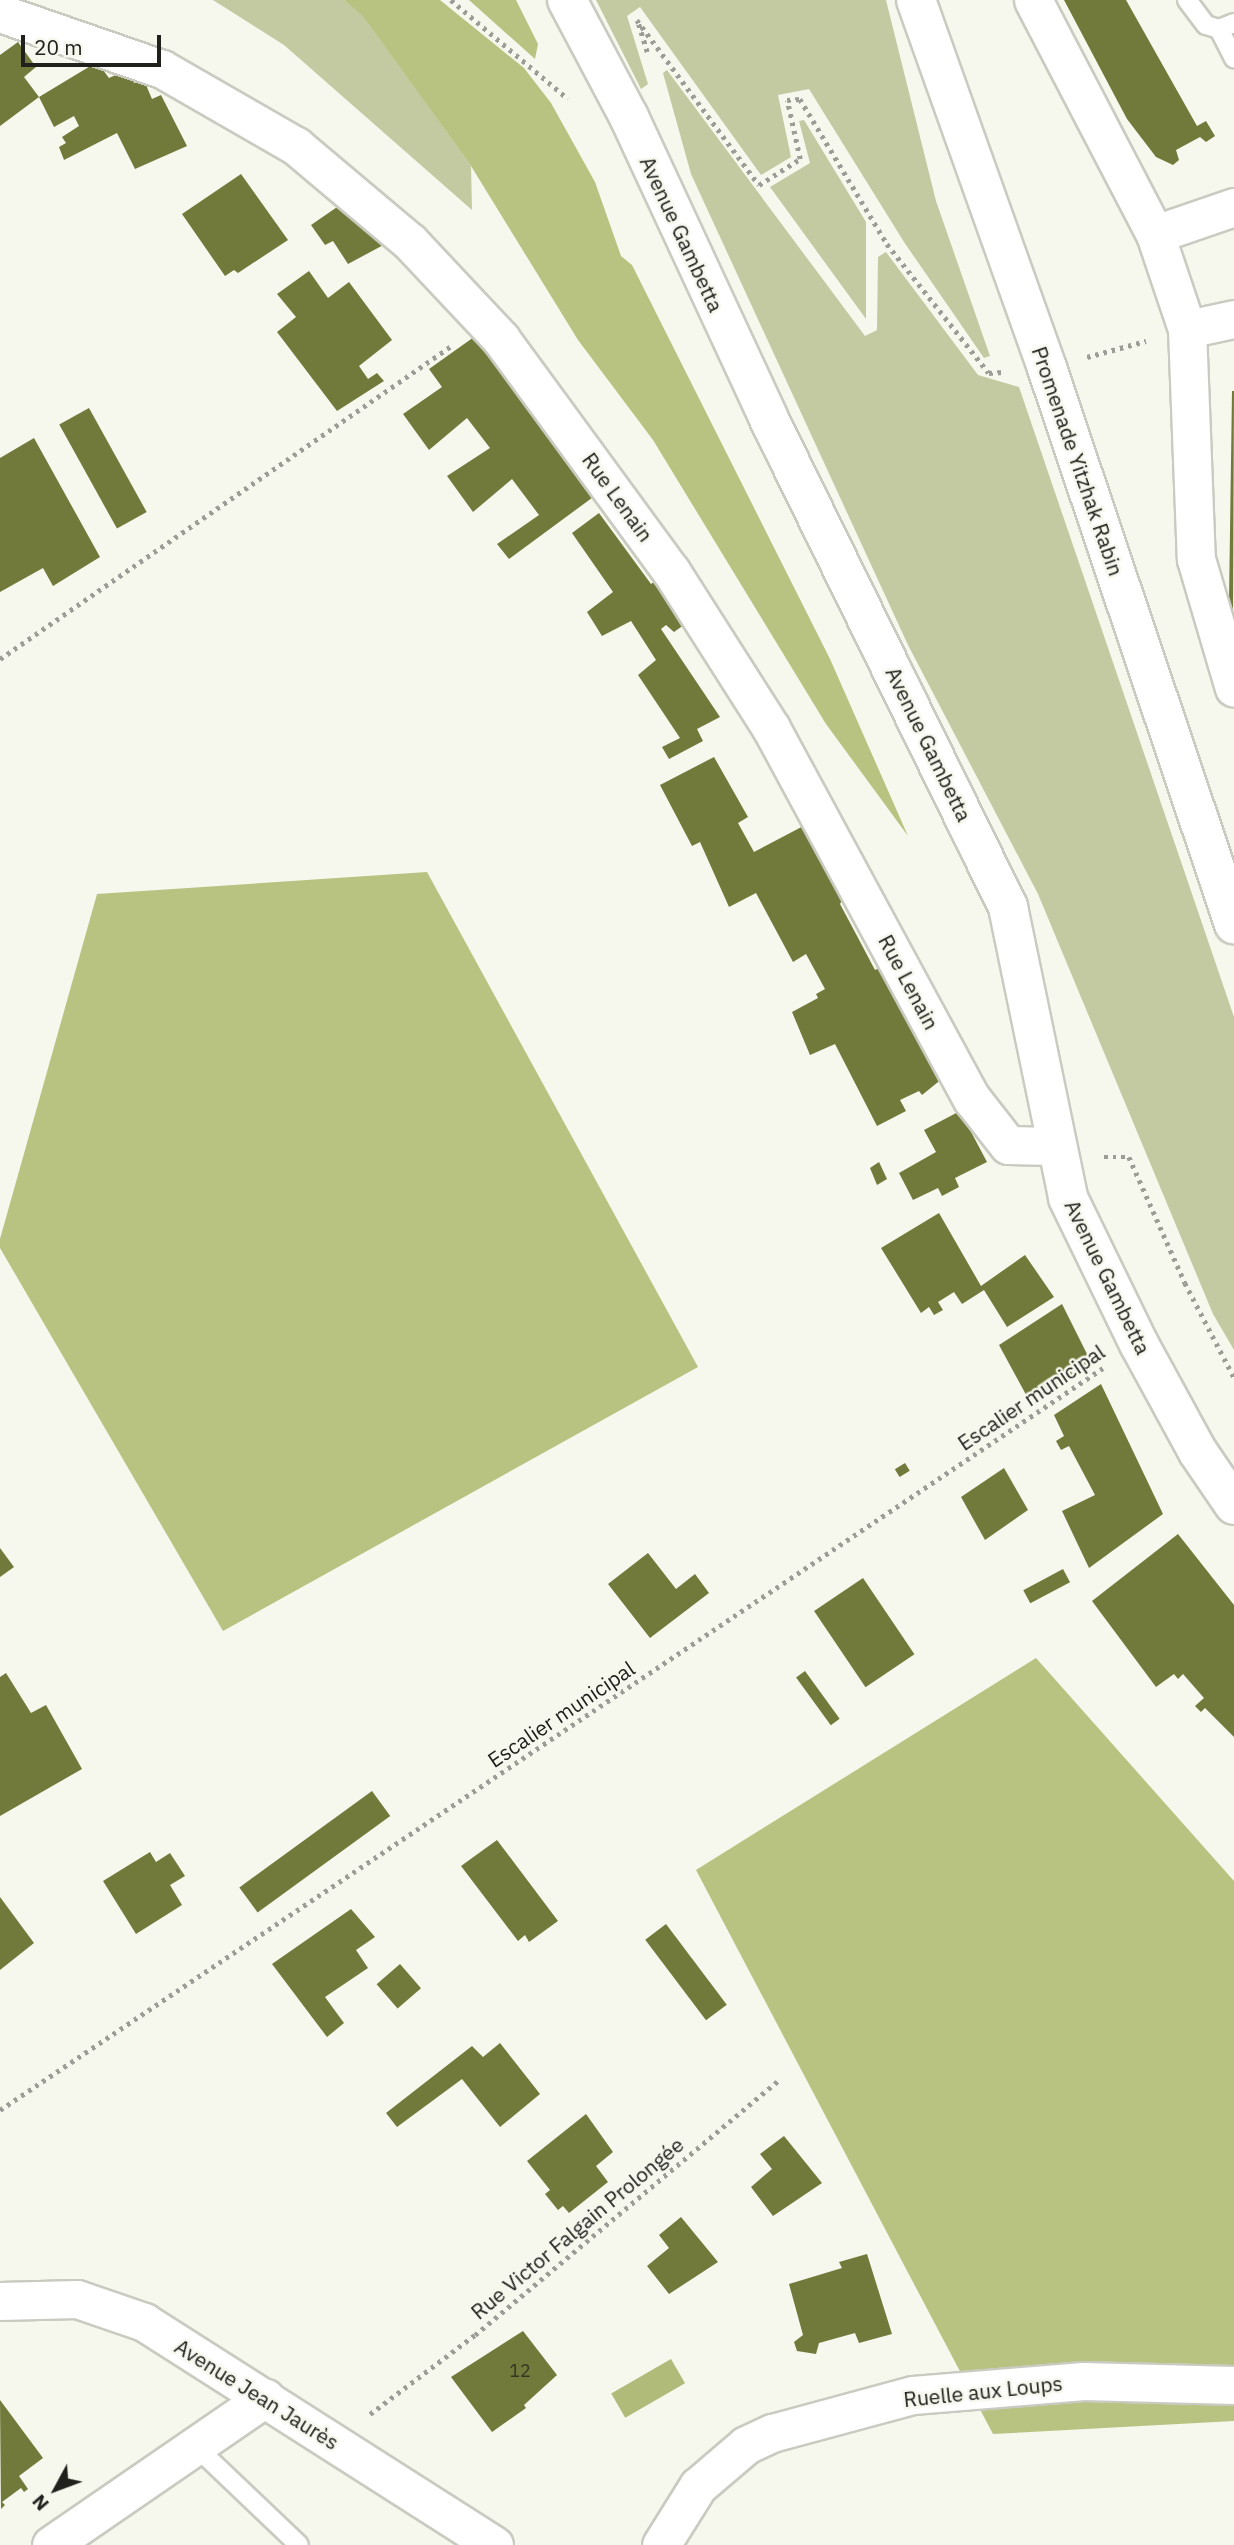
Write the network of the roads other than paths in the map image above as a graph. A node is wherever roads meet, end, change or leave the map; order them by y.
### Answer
1 (567, 0) edge
2 (916, 0) edge
3 (1033, 0) edge
4 (1187, 0) edge
5 (0, 13) edge
6 (1226, 26) edge
7 (1234, 58) edge
8 (1234, 207) edge
9 (1155, 234) junction
10 (1234, 319) edge
11 (1187, 329) junction
12 (1234, 688) edge
13 (1234, 923) edge
14 (1054, 1146) junction
15 (1234, 1505) edge
16 (0, 2301) edge
17 (1234, 2385) edge
18 (265, 2398) junction
19 (193, 2444) junction
20 (51, 2545) edge
21 (299, 2545) edge
22 (494, 2545) edge
23 (662, 2545) edge

1 - 14 main road, Avenue Gambetta
2 - 13 main road, Promenade Yitzhak Rabin
3 - 9 street
4 - 6 lane
5 - 14 street, Rue Lenain
6 - 7 lane
8 - 9 street
9 - 11 street
10 - 11 street
11 - 12 street
14 - 15 main road, Avenue Gambetta
16 - 18 street, Avenue Jean Jaurès
17 - 23 street, Ruelle aux Loups
18 - 19 street
18 - 22 street, Avenue Jean Jaurès
19 - 20 street
19 - 21 lane

